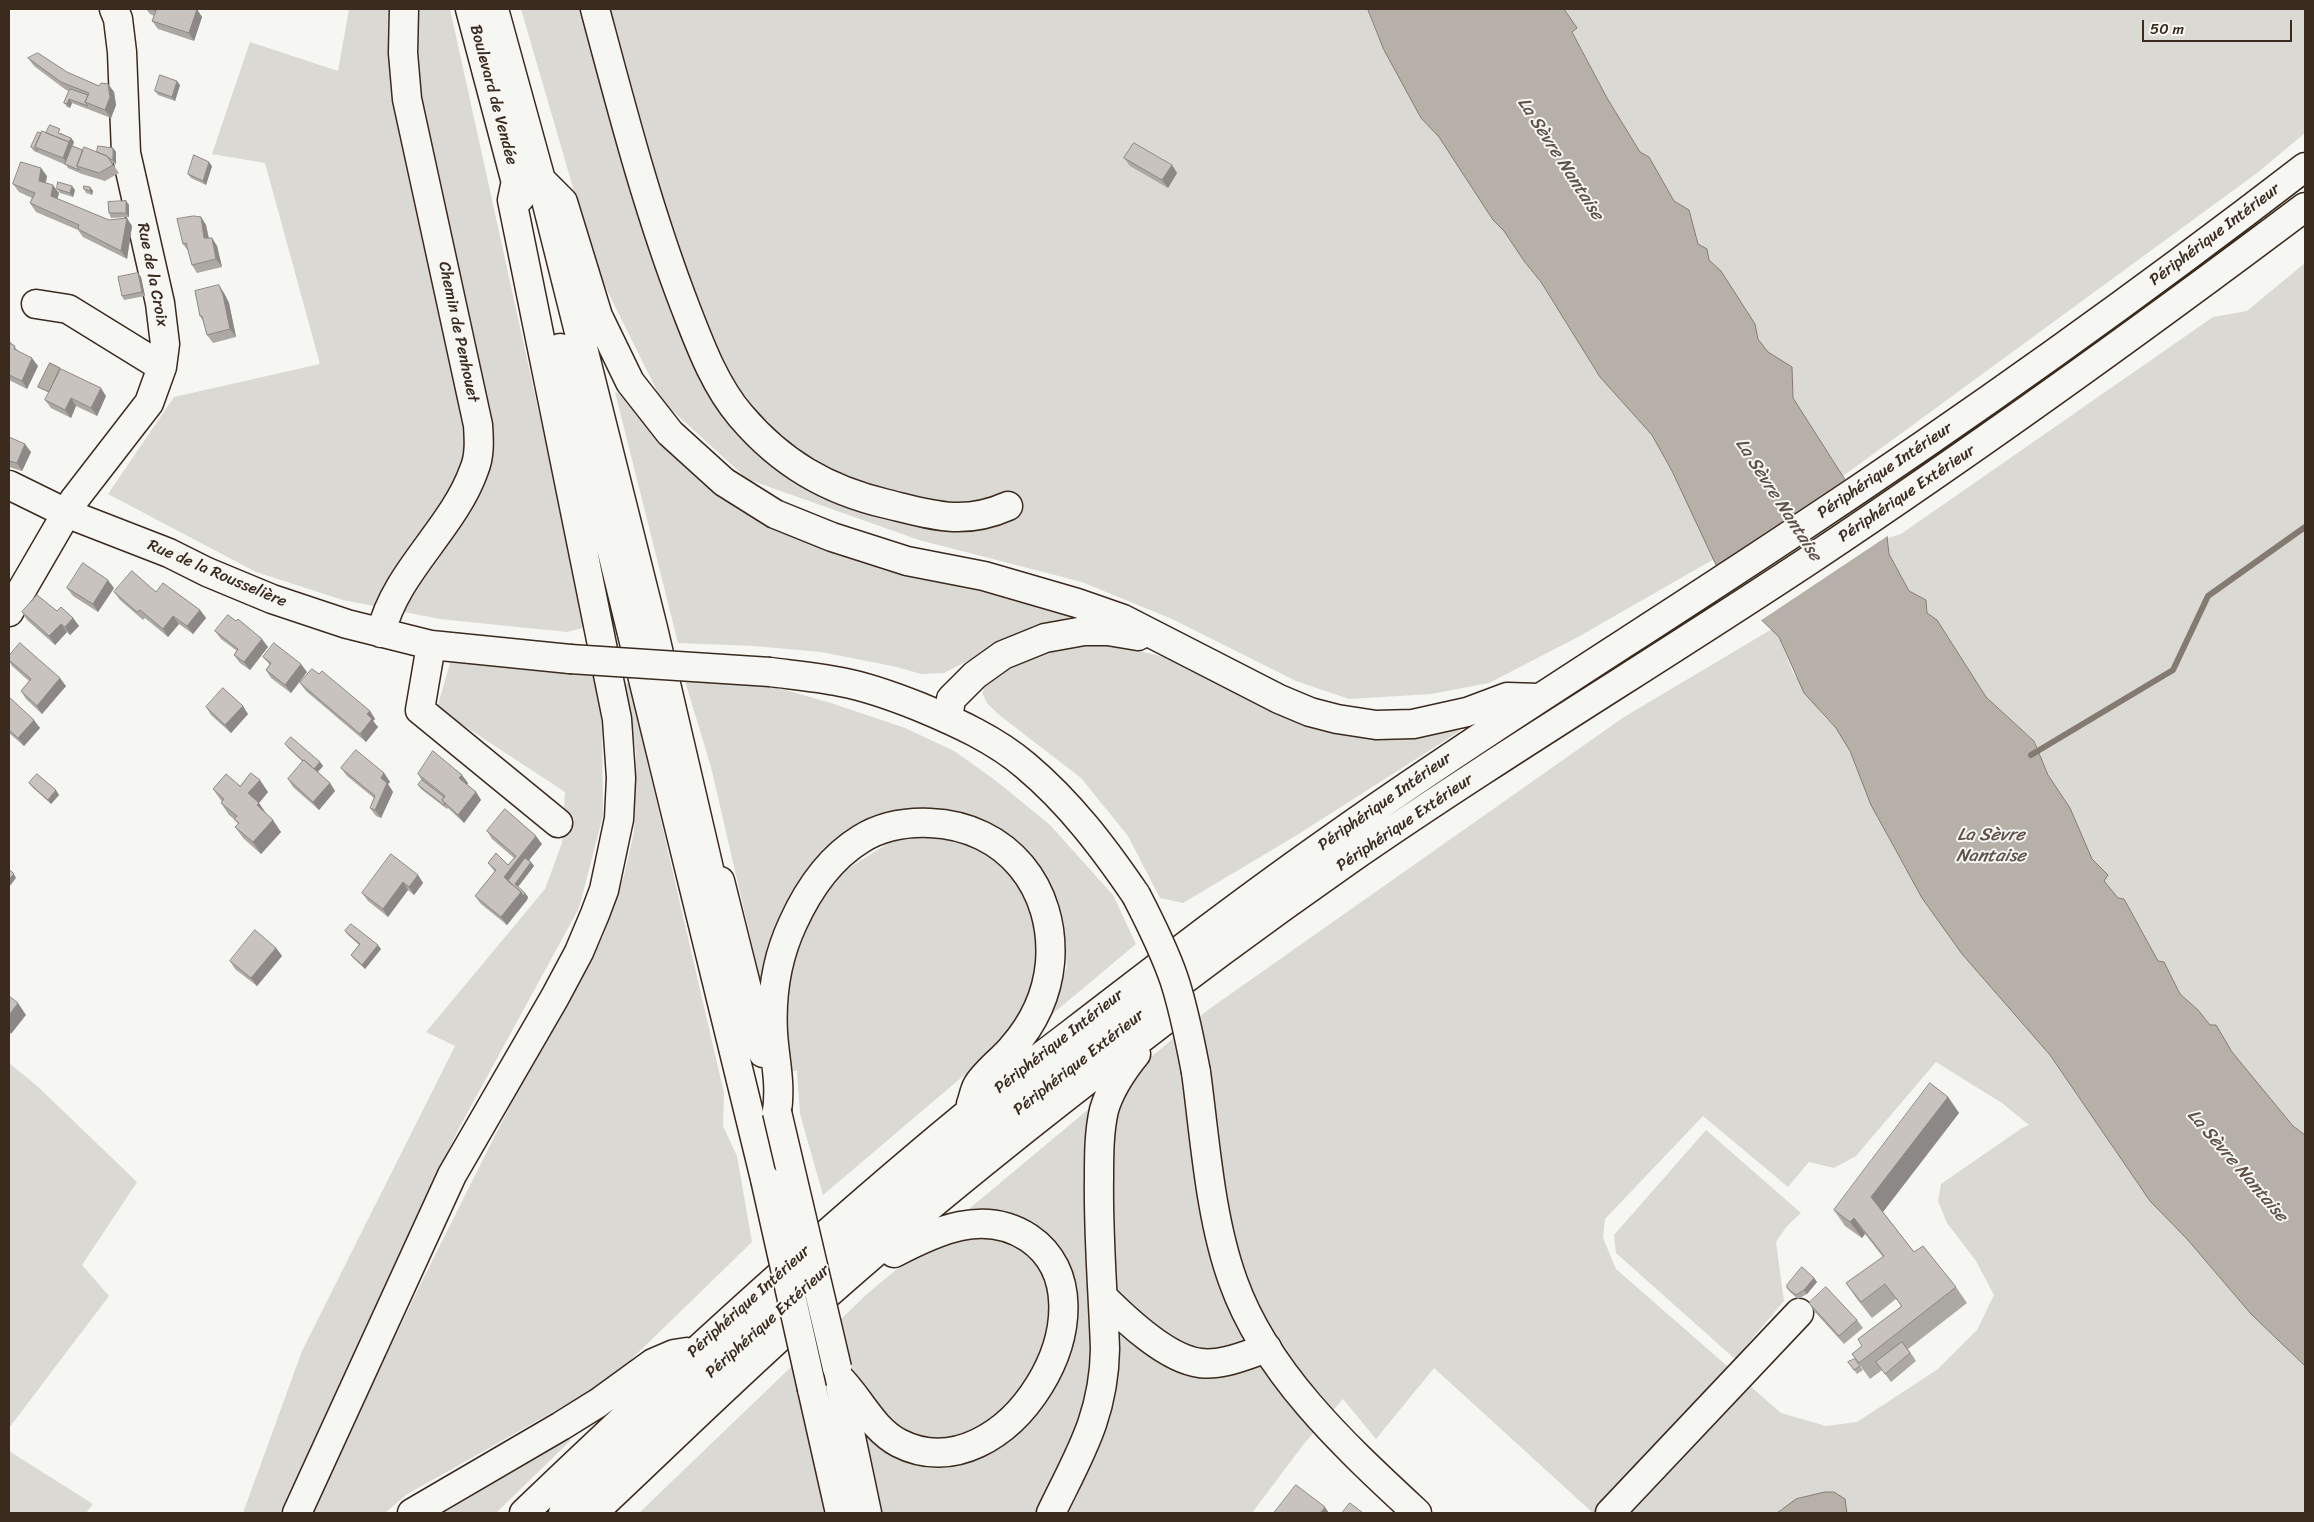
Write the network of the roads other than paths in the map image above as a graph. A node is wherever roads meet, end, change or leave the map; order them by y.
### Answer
1 (114, 9) edge
2 (404, 9) edge
3 (470, 9) edge
4 (494, 9) edge
5 (595, 9) edge
6 (2305, 167) edge
7 (528, 181) junction
8 (2305, 207) edge
9 (546, 248) junction
10 (36, 304) dead end
11 (162, 367) junction
12 (9, 485) edge
13 (1008, 506) dead end
14 (66, 512) junction
15 (9, 612) edge
16 (381, 633) junction
17 (1157, 638) junction
18 (431, 644) junction
19 (1538, 698) junction
20 (948, 719) junction
21 (686, 762) junction
22 (558, 823) dead end
23 (1278, 911) junction
24 (1148, 1033) junction
25 (777, 1112) junction
26 (968, 1113) junction
27 (771, 1173) junction
28 (868, 1259) junction
29 (1103, 1297) junction
30 (1799, 1313) dead end
31 (1267, 1348) junction
32 (693, 1352) junction
33 (828, 1377) junction
34 (297, 1513) edge
35 (412, 1513) edge
36 (524, 1513) edge
37 (563, 1513) edge
38 (593, 1513) edge
39 (840, 1513) edge
40 (857, 1513) edge
41 (868, 1513) edge
42 (1051, 1513) edge
43 (1417, 1513) edge
44 (1610, 1513) edge

1 - 11 main road, Rue de la Croix
2 - 16 main road, Chemin de Penhouet
3 - 7 main road, Boulevard de Vendée
4 - 7 main road
5 - 13 main road
6 - 19 main road, Périphérique Intérieur
7 - 9 main road
7 - 17 main road
7 - 34 main road
8 - 23 main road, Périphérique Extérieur
9 - 21 main road
9 - 27 main road
10 - 11 main road
11 - 14 main road, Rue de la Croix
12 - 14 main road, Rue de la Rousselière
14 - 15 main road, Rue de la Croix
14 - 16 main road, Rue de la Rousselière
16 - 18 main road, Rue de la Rousselière
17 - 19 main road
17 - 20 main road
18 - 20 main road, Rue de la Rousselière, bridge
18 - 22 main road
19 - 26 main road, Périphérique Intérieur
20 - 31 main road, Rue de la Rousselière, bridge
21 - 25 main road
21 - 27 main road
23 - 24 main road
23 - 37 main road, Périphérique Extérieur
24 - 28 main road
24 - 29 main road
25 - 26 main road
25 - 33 main road, bridge
26 - 32 main road, Périphérique Intérieur
27 - 33 main road, bridge
28 - 33 main road
28 - 38 main road
29 - 31 main road
29 - 42 main road
30 - 44 main road
31 - 43 main road, Rue de la Rousselière
32 - 35 main road
32 - 36 main road, Périphérique Intérieur
33 - 39 main road
33 - 40 main road
33 - 41 main road

